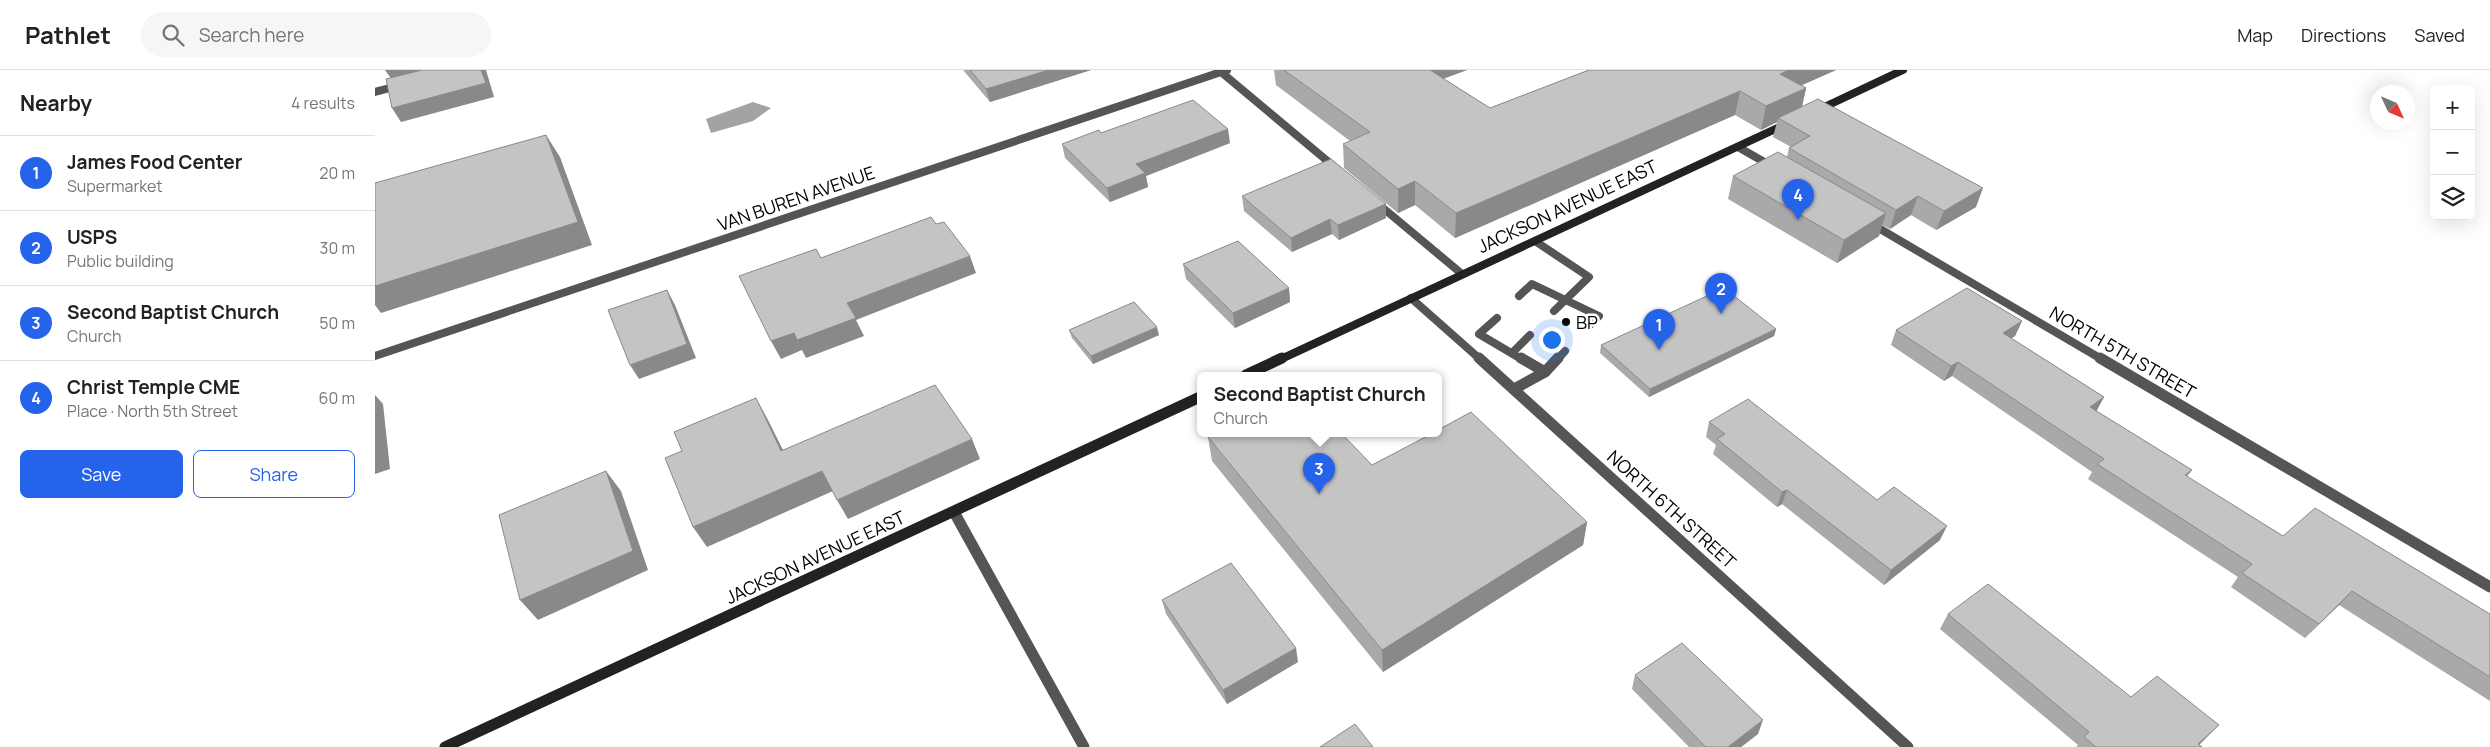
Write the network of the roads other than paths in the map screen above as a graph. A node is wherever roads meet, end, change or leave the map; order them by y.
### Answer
1 (1903, 70) edge
2 (1224, 71) edge
3 (413, 82) edge
4 (375, 92) edge
5 (1738, 147) junction
6 (1343, 174) edge
7 (1787, 174) edge
8 (1373, 200) edge
9 (1862, 218) edge
10 (1535, 241) junction
11 (1462, 274) junction
12 (1519, 296) dead end
13 (1411, 298) junction
14 (1565, 299) junction
15 (1554, 311) dead end
16 (1497, 318) dead end
17 (1589, 326) dead end
18 (1530, 335) dead end
19 (1565, 351) dead end
20 (1512, 353) junction
21 (375, 356) edge
22 (1252, 372) edge
23 (1545, 372) junction
24 (1514, 389) junction
25 (1197, 398) edge
26 (955, 512) junction
27 (2490, 587) edge
28 (445, 747) edge
29 (1084, 747) edge
30 (1908, 747) edge

1 - 5 main road, JACKSON AVENUE EAST
2 - 6 street
2 - 21 street, VAN BUREN AVENUE
3 - 4 street
5 - 7 street
5 - 10 main road, JACKSON AVENUE EAST
8 - 11 street
9 - 27 street, NORTH 5TH STREET
10 - 11 main road, JACKSON AVENUE EAST
10 - 14 street
11 - 13 main road, JACKSON AVENUE EAST
12 - 14 street
13 - 22 main road, JACKSON AVENUE EAST
13 - 24 street, NORTH 6TH STREET
14 - 15 street
14 - 17 street
16 - 20 street
18 - 20 street
19 - 23 street
20 - 23 street
23 - 24 street
24 - 30 street, NORTH 6TH STREET
25 - 26 main road, JACKSON AVENUE EAST
26 - 28 main road, JACKSON AVENUE EAST
26 - 29 street

